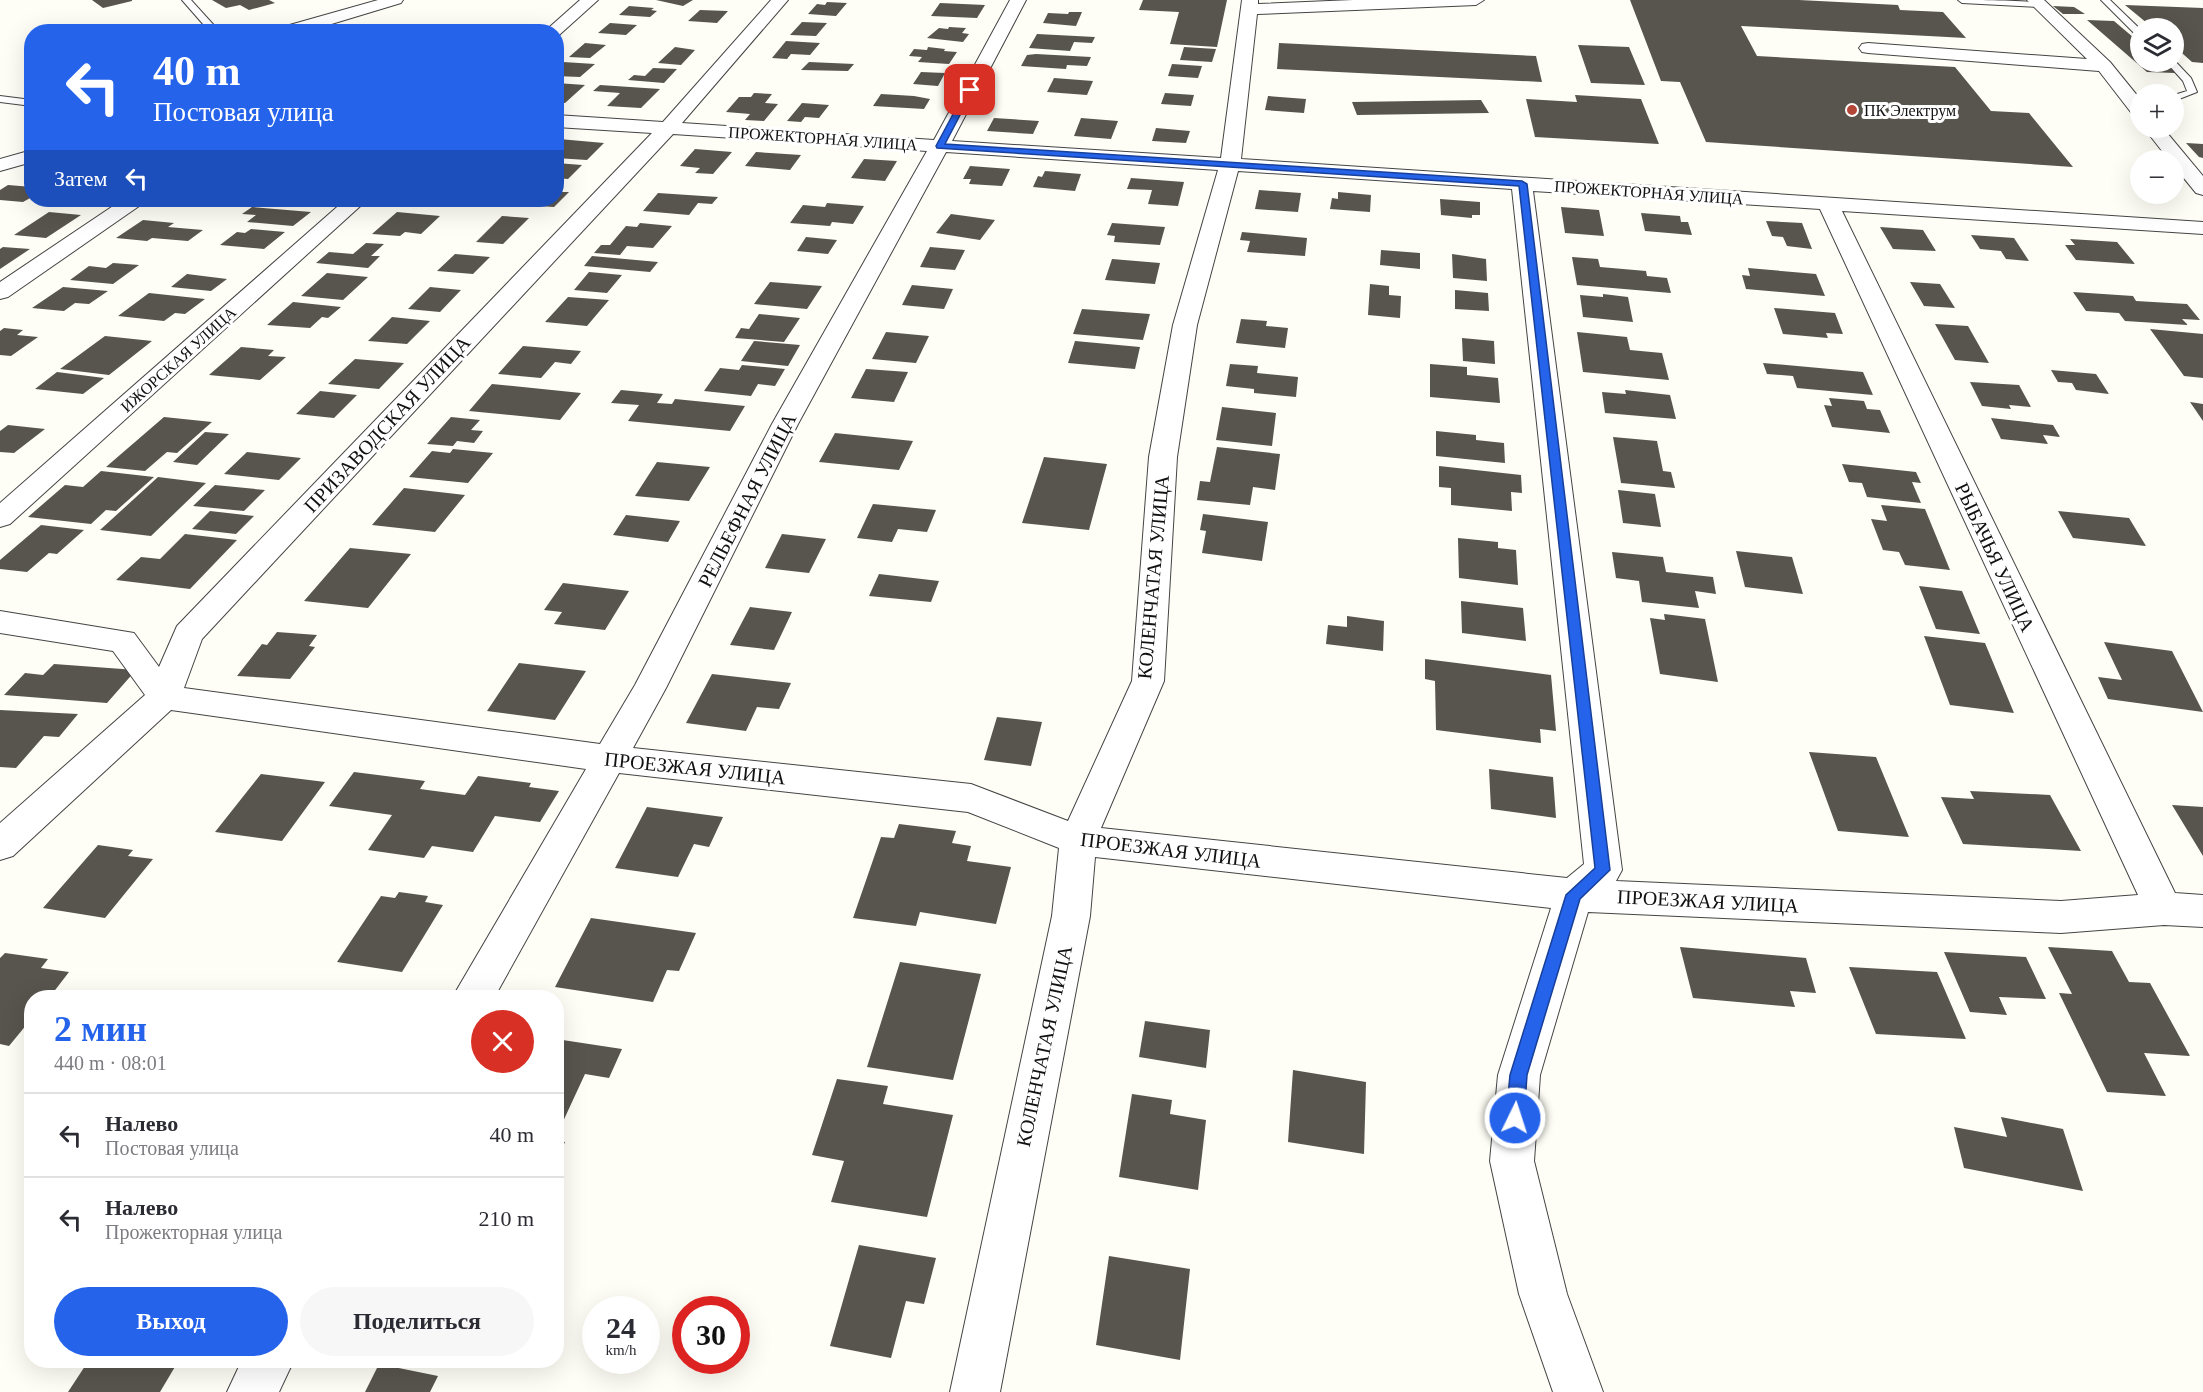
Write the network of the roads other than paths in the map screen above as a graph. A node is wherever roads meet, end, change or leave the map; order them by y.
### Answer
1 (186, 0) edge
2 (395, 0) edge
3 (590, 0) edge
4 (780, 0) edge
5 (1018, 0) edge
6 (1476, 0) edge
7 (1962, 0) edge
8 (2105, 0) edge
9 (2038, 2) edge
10 (1249, 5) edge
11 (208, 24) edge
12 (312, 24) edge
13 (562, 24) edge
14 (2130, 24) edge
15 (1868, 48) dead end
16 (2104, 66) junction
17 (2180, 72) edge
18 (2130, 95) edge
19 (2184, 95) edge
20 (0, 99) edge
21 (24, 102) edge
22 (564, 122) edge
23 (668, 128) junction
24 (2162, 138) edge
25 (940, 146) junction
26 (24, 158) edge
27 (0, 165) edge
28 (1230, 165) junction
29 (1522, 184) junction
30 (2203, 189) edge
31 (1828, 204) junction
32 (125, 207) edge
33 (349, 207) edge
34 (2203, 228) edge
35 (0, 292) edge
36 (0, 518) edge
37 (0, 622) edge
38 (164, 697) junction
39 (611, 759) junction
40 (1078, 840) junction
41 (0, 845) edge
42 (1574, 895) junction
43 (2164, 909) junction
44 (2203, 911) edge
45 (477, 990) edge
46 (266, 1368) edge
47 (252, 1392) edge
48 (975, 1392) edge
49 (1578, 1392) edge

1 - 11 lane
2 - 12 street
3 - 13 street
4 - 23 street, ПРИЗАВОДСКАЯ УЛИЦА
5 - 25 street, РЕЛЬЕФНАЯ УЛИЦА
6 - 10 street
7 - 9 lane
8 - 14 lane
9 - 16 street
10 - 28 street, КОЛЕНЧАТАЯ УЛИЦА
15 - 16 street
16 - 18 street
17 - 19 lane
20 - 21 lane
22 - 23 street, ПРОЖЕКТОРНАЯ УЛИЦА
23 - 25 street, ПРОЖЕКТОРНАЯ УЛИЦА
23 - 38 street, ПРИЗАВОДСКАЯ УЛИЦА
24 - 30 street
25 - 28 street, ПРОЖЕКТОРНАЯ УЛИЦА
25 - 39 street, РЕЛЬЕФНАЯ УЛИЦА
26 - 27 street
28 - 29 street, ПРОЖЕКТОРНАЯ УЛИЦА
28 - 40 street, КОЛЕНЧАТАЯ УЛИЦА
29 - 31 street, ПРОЖЕКТОРНАЯ УЛИЦА
29 - 42 street
31 - 34 street, ПРОЖЕКТОРНАЯ УЛИЦА
31 - 43 street, РЫБАЧЬЯ УЛИЦА
32 - 35 street
33 - 36 street, ИЖОРСКАЯ УЛИЦА
37 - 38 street
38 - 39 street, ПРОЕЗЖАЯ УЛИЦА
38 - 41 street, ПРИЗАВОДСКАЯ УЛИЦА
39 - 40 street, ПРОЕЗЖАЯ УЛИЦА
39 - 45 street, РЕЛЬЕФНАЯ УЛИЦА
40 - 42 street, ПРОЕЗЖАЯ УЛИЦА
40 - 48 street, КОЛЕНЧАТАЯ УЛИЦА
42 - 43 street, ПРОЕЗЖАЯ УЛИЦА
42 - 49 street
43 - 44 street, ПРОЕЗЖАЯ УЛИЦА
46 - 47 street

